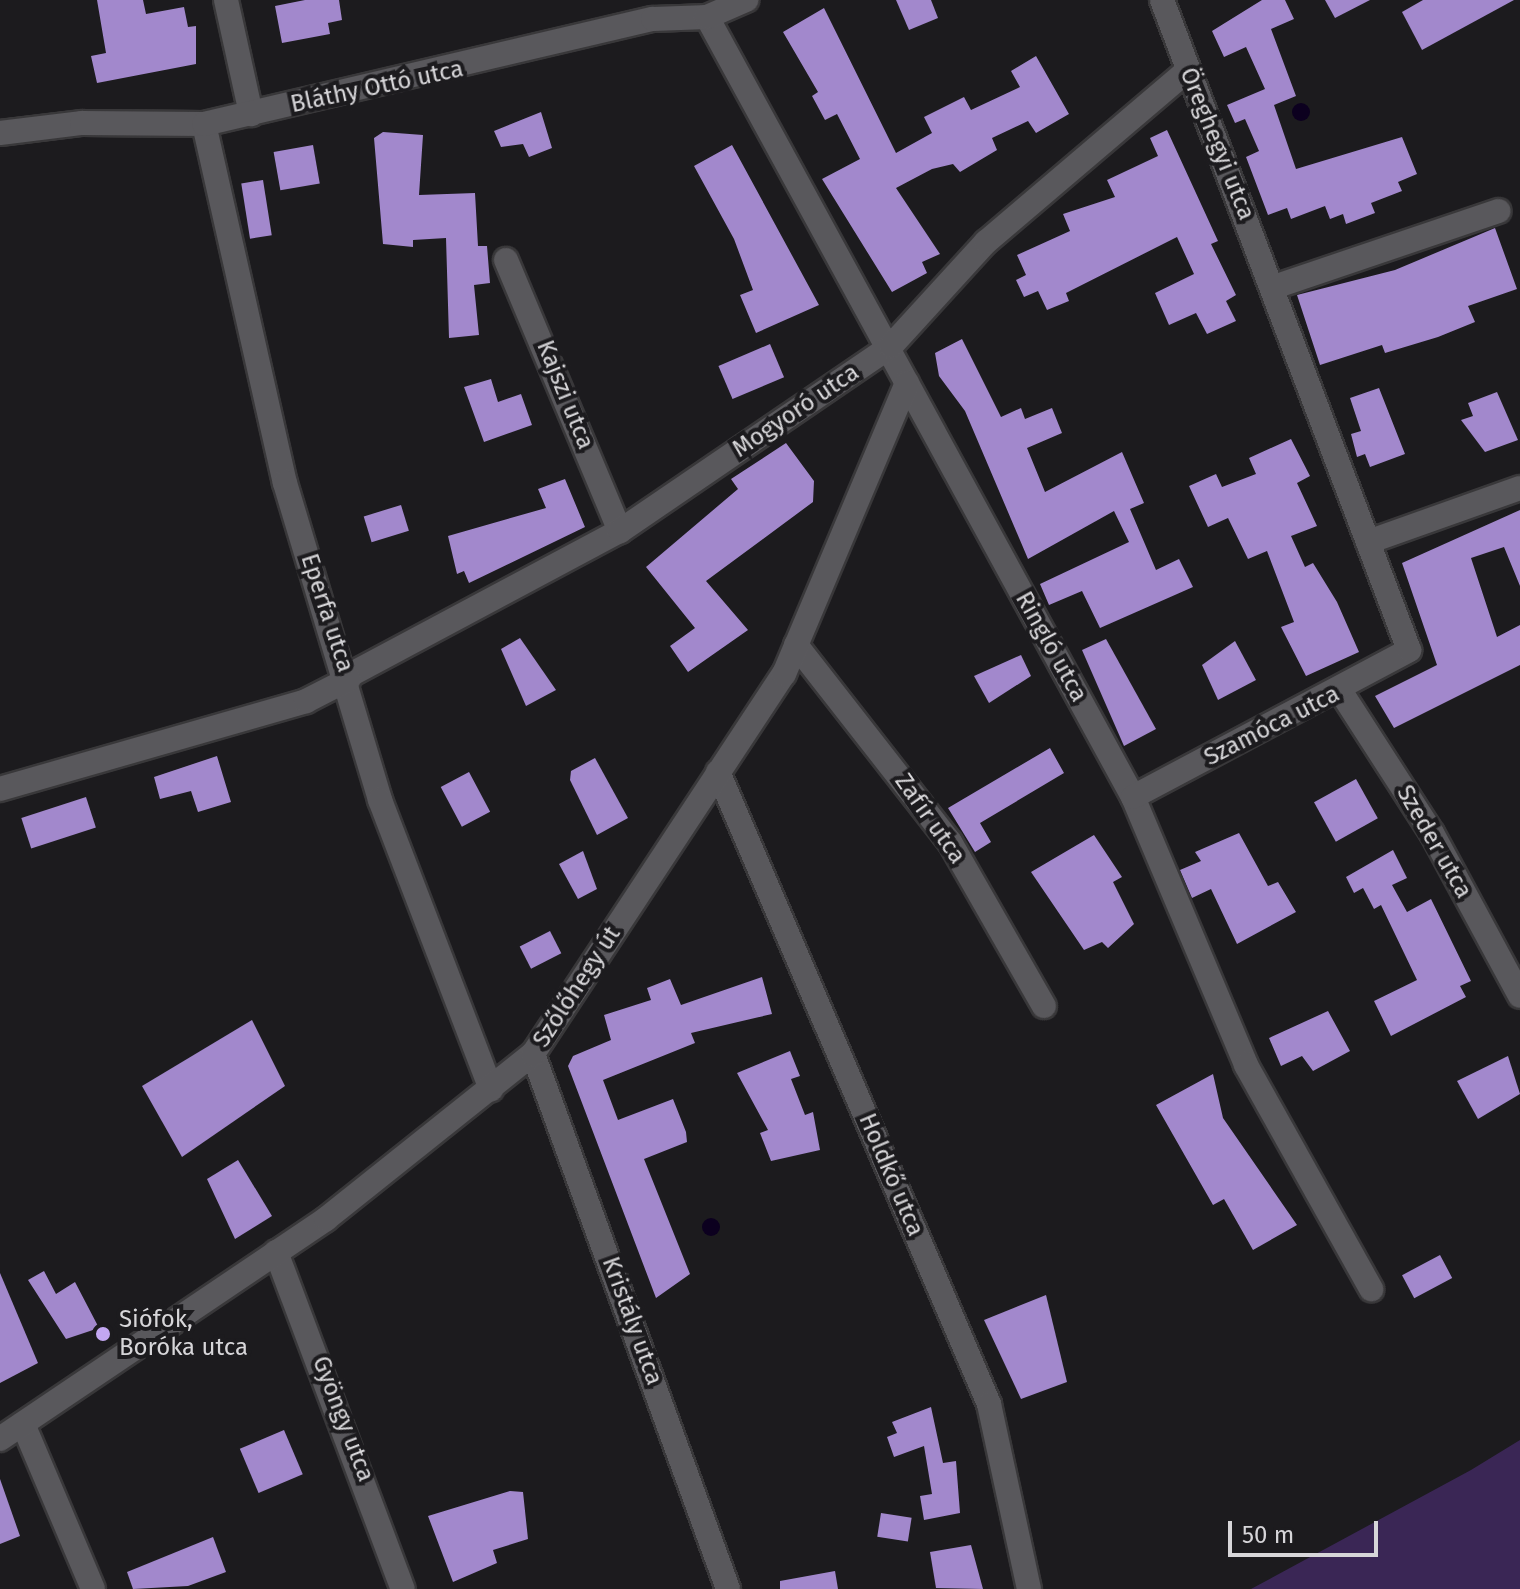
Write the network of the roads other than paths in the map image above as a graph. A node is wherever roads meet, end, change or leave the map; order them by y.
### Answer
1 (226, 0) edge
2 (746, 0) edge
3 (1162, 0) edge
4 (707, 17) junction
5 (1187, 71) junction
6 (251, 114) junction
7 (204, 124) junction
8 (0, 133) edge
9 (1498, 211) dead end
10 (506, 260) dead end
11 (1274, 287) junction
12 (891, 346) junction
13 (907, 383) junction
14 (1520, 488) edge
15 (620, 531) junction
16 (1368, 542) junction
17 (796, 645) junction
18 (1409, 650) joint
19 (348, 678) junction
20 (1341, 692) junction
21 (718, 772) junction
22 (0, 789) edge
23 (1133, 797) junction
24 (1520, 996) edge
25 (1044, 1006) dead end
26 (533, 1054) junction
27 (491, 1089) junction
28 (276, 1252) junction
29 (1371, 1289) dead end
30 (23, 1424) junction
31 (0, 1439) edge
32 (93, 1589) edge
33 (403, 1589) edge
34 (728, 1589) edge
35 (1029, 1589) edge

1 - 6 street
2 - 4 street, Bláthy Ottó utca
3 - 5 street, Öreghegyi utca
4 - 6 street, Bláthy Ottó utca
4 - 12 street, Ringló utca
5 - 11 street, Öreghegyi utca
5 - 12 street, Mogyoró utca
6 - 7 street, Bláthy Ottó utca
7 - 8 street, Bláthy Ottó utca
7 - 19 street, Eperfa utca
9 - 11 street
10 - 15 street, Kajszi utca
11 - 16 street, Öreghegyi utca
12 - 13 street, Ringló utca
12 - 15 street, Mogyoró utca
13 - 17 street, Szőlőhegy út
13 - 23 street, Ringló utca
14 - 16 street
15 - 19 street, Mogyoró utca
16 - 18 street, Öreghegyi utca
17 - 21 street, Szőlőhegy út
17 - 25 street, Zafír utca
18 - 20 street, Szamóca utca
19 - 22 street, Mogyoró utca
19 - 27 street, Eperfa utca
20 - 23 street, Szamóca utca
20 - 24 street, Szeder utca
21 - 26 street, Szőlőhegy út
21 - 35 street, Holdkő utca
23 - 29 street, Ringló utca
26 - 27 street, Szőlőhegy út
26 - 34 street, Kristály utca
27 - 28 street, Szőlőhegy út
28 - 30 street, Szőlőhegy út
28 - 33 street, Gyöngy utca
30 - 31 street, Szőlőhegy út
30 - 32 street

